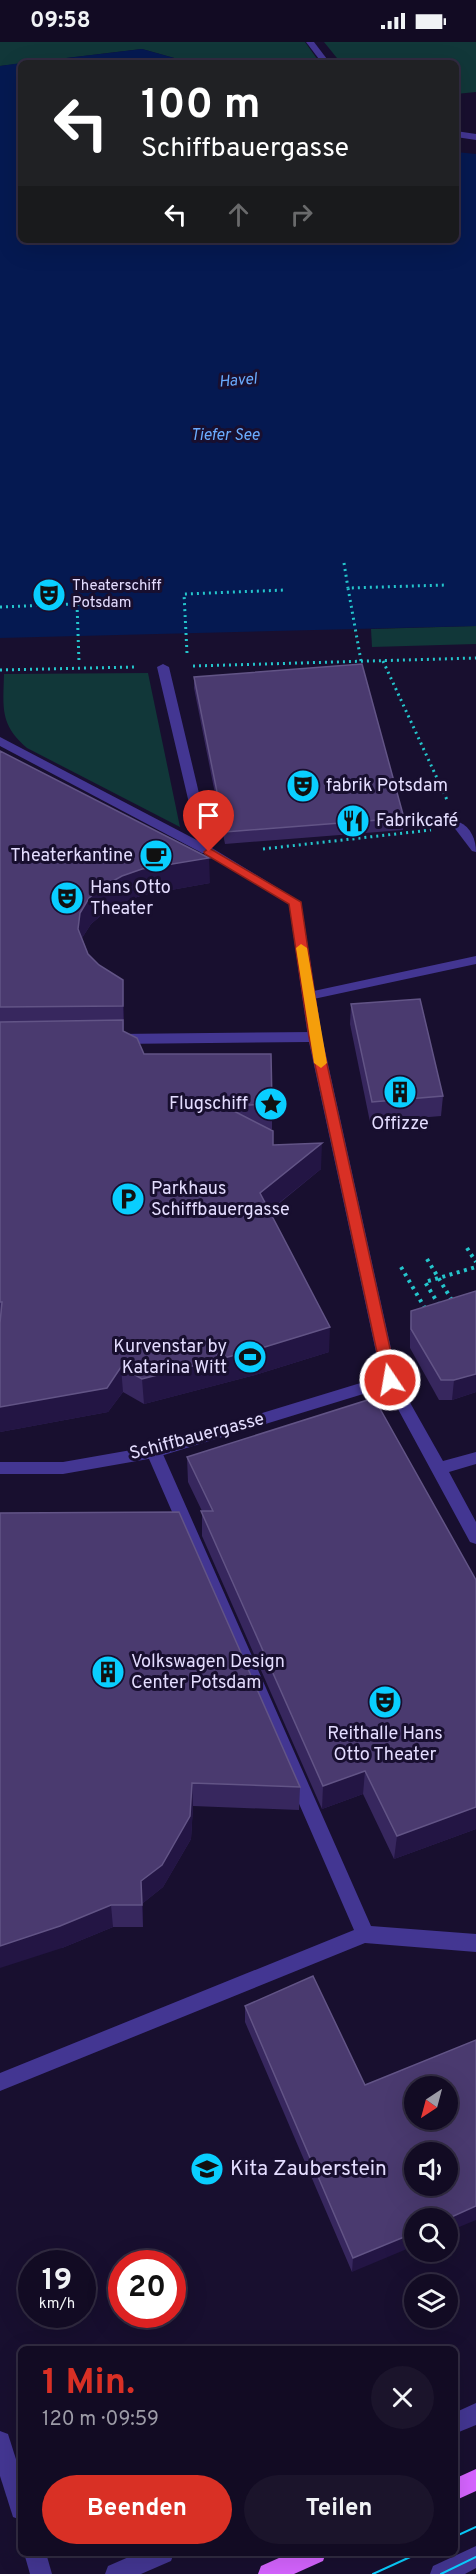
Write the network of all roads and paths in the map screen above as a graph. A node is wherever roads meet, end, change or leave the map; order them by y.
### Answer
1 (310, 42) edge
2 (324, 60) edge
3 (459, 134) edge
4 (476, 137) edge
5 (344, 563) dead end
6 (446, 585) dead end
7 (348, 588) junction
8 (286, 591) dead end
9 (96, 603) dead end
10 (77, 604) junction
11 (0, 607) edge
12 (476, 658) edge
13 (361, 661) junction
14 (383, 661) junction
15 (79, 662) dead end
16 (188, 666) junction
17 (163, 667) junction
18 (0, 670) edge
19 (0, 741) edge
20 (459, 826) junction
21 (476, 848) edge
22 (210, 852) junction
23 (476, 960) edge
24 (309, 996) junction
25 (315, 1037) junction
26 (105, 1039) edge
27 (467, 1248) dead end
28 (428, 1259) dead end
29 (476, 1262) edge
30 (401, 1267) dead end
31 (476, 1267) edge
32 (438, 1278) junction
33 (455, 1306) edge
34 (442, 1311) edge
35 (429, 1315) edge
36 (390, 1380) junction
37 (154, 1452) junction
38 (476, 1458) edge
39 (0, 1468) edge
40 (438, 1470) junction
41 (476, 1537) edge
42 (365, 1934) junction
43 (476, 1943) edge
44 (0, 2082) edge
45 (476, 2414) edge
46 (458, 2422) edge
47 (0, 2442) edge
48 (476, 2480) edge
49 (458, 2488) edge
50 (18, 2499) edge
51 (36, 2556) edge
52 (156, 2556) edge
53 (308, 2556) edge
54 (476, 2557) edge
55 (41, 2574) edge
56 (116, 2574) edge
57 (269, 2574) edge
58 (441, 2574) edge

1 - 2 street
3 - 4 street
5 - 7 path
6 - 7 path
7 - 13 path
8 - 16 path
9 - 10 path
10 - 11 path
10 - 15 path
12 - 14 path
13 - 14 path
13 - 16 path
14 - 20 path
16 - 17 path
17 - 18 path
17 - 22 street
19 - 22 street
20 - 21 street
20 - 22 path
22 - 24 street
23 - 24 street
24 - 25 street
25 - 26 street
25 - 36 street
27 - 29 path
28 - 32 path
30 - 35 path
31 - 32 path
32 - 33 path
32 - 34 path
36 - 37 street, Schiffbauergasse
36 - 40 street
37 - 39 street, Schiffbauergasse
37 - 42 street
38 - 40 street
40 - 41 street
42 - 43 street
42 - 44 street
45 - 46 street
47 - 50 street
48 - 49 main road
51 - 55 street
52 - 56 street
53 - 57 main road
54 - 58 street

